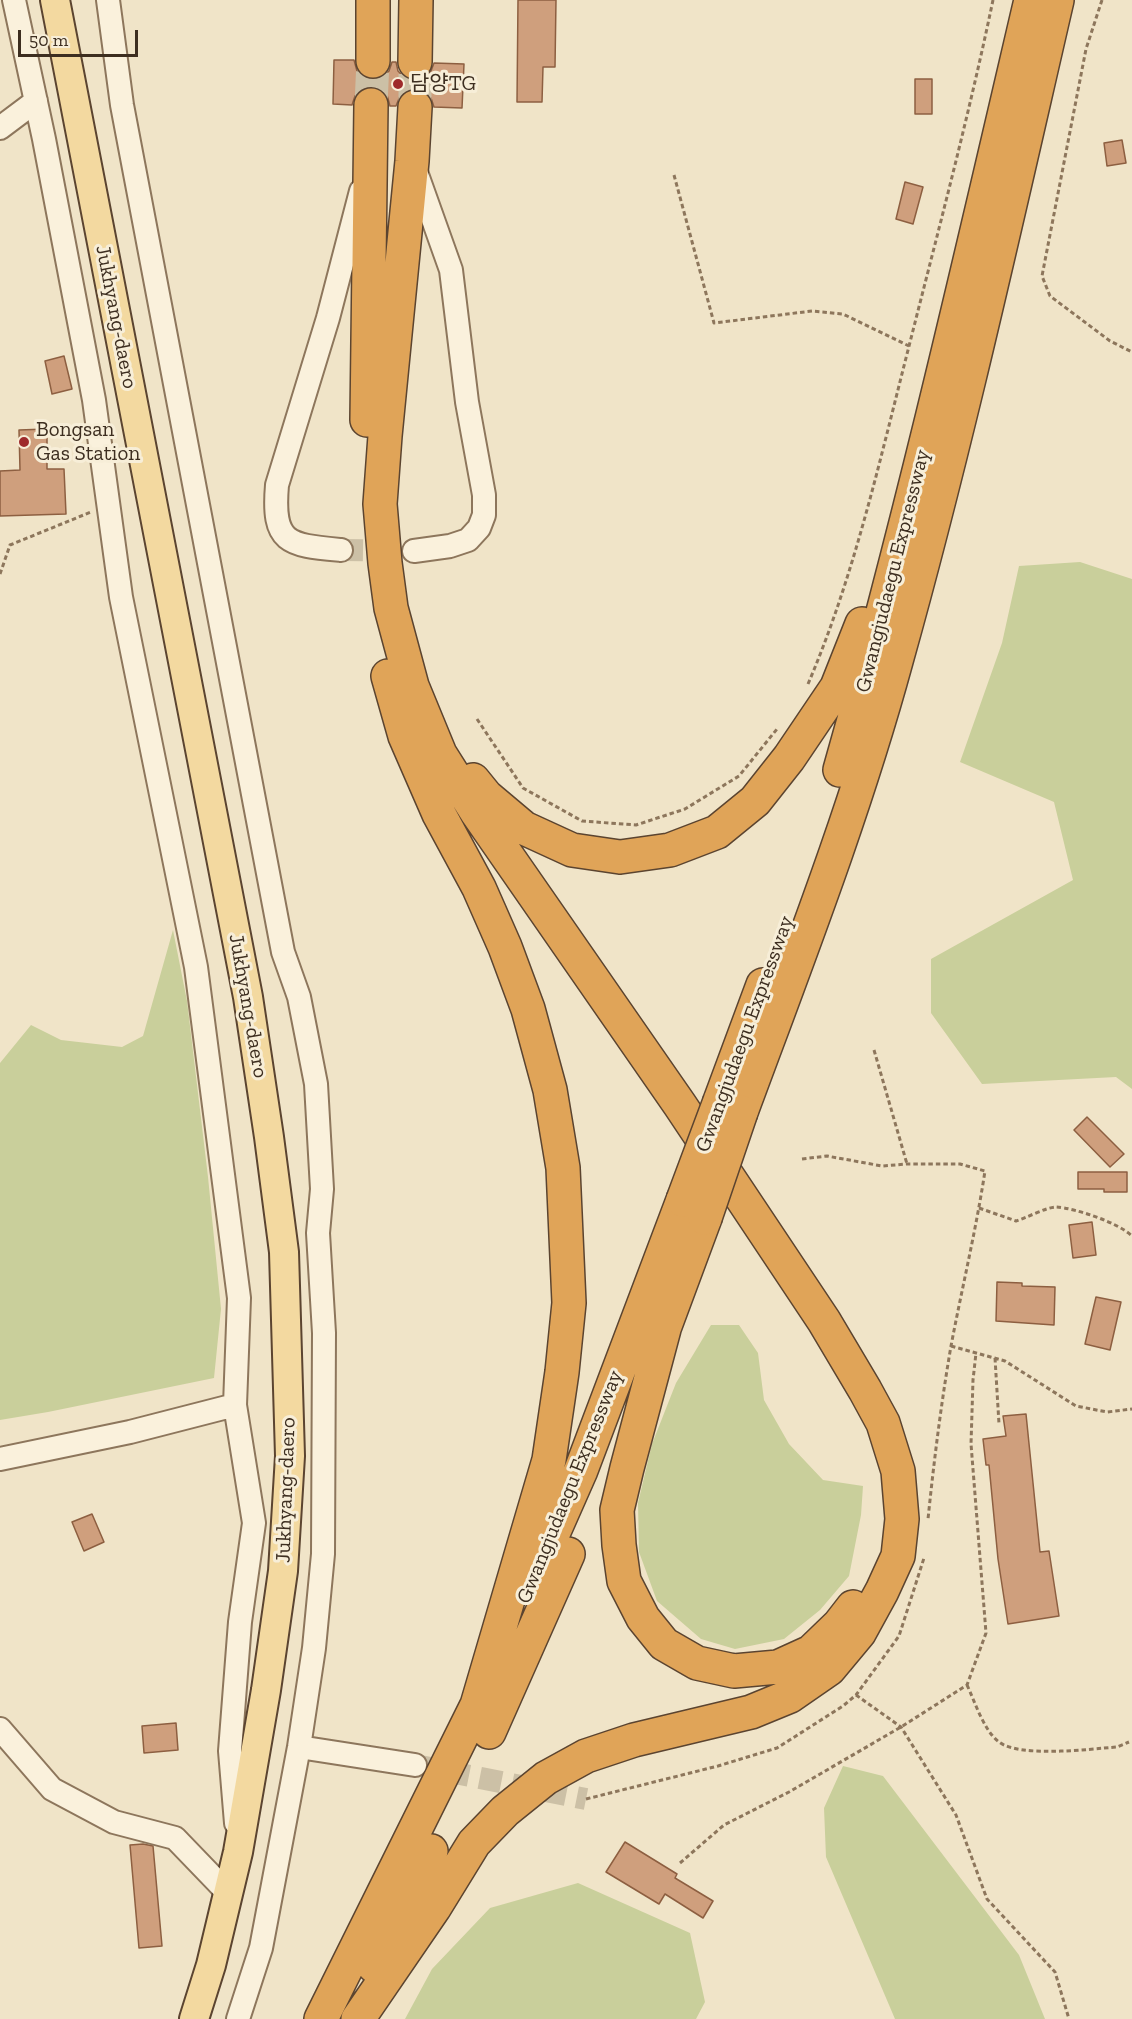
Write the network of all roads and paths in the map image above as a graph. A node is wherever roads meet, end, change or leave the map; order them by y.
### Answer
1 (14, 0) edge
2 (55, 0) edge
3 (108, 0) edge
4 (373, 0) edge
5 (416, 0) edge
6 (993, 0) edge
7 (1031, 0) edge
8 (1057, 0) edge
9 (1102, 0) edge
10 (373, 61) tunnel mouth
11 (416, 62) tunnel mouth
12 (36, 100) junction
13 (371, 105) tunnel mouth
14 (415, 107) tunnel mouth
15 (0, 128) edge
16 (370, 155) junction
17 (411, 161) junction
18 (675, 175) dead end
19 (909, 346) junction
20 (1132, 352) edge
21 (934, 409) junction
22 (109, 504) junction
23 (341, 550) tunnel mouth
24 (414, 551) tunnel mouth
25 (0, 574) edge
26 (808, 685) dead end
27 (403, 690) junction
28 (477, 718) dead end
29 (782, 722) dead end
30 (874, 1050) dead end
31 (731, 1107) junction
32 (802, 1159) dead end
33 (907, 1164) junction
34 (979, 1208) junction
35 (694, 1209) junction
36 (1132, 1236) edge
37 (664, 1329) junction
38 (951, 1346) junction
39 (976, 1353) junction
40 (995, 1358) junction
41 (235, 1406) junction
42 (1132, 1409) edge
43 (999, 1424) dead end
44 (0, 1459) edge
45 (928, 1520) dead end
46 (924, 1553) dead end
47 (967, 1685) junction
48 (856, 1695) junction
49 (475, 1712) junction
50 (901, 1727) junction
51 (0, 1729) edge
52 (1129, 1742) dead end
53 (299, 1747) junction
54 (415, 1765) tunnel mouth
55 (586, 1799) tunnel mouth
56 (238, 1852) junction
57 (680, 1863) dead end
58 (228, 1893) junction
59 (194, 2019) edge
60 (238, 2019) edge
61 (321, 2019) edge
62 (348, 2019) edge
63 (358, 2019) edge
64 (1069, 2019) edge

1 - 12 street
2 - 56 main road, Jukhyang-daero
3 - 53 street
4 - 10 highway
5 - 11 highway
6 - 19 path
7 - 21 highway, Gwangjudaegu Expressway
8 - 31 highway, Gwangjudaegu Expressway
9 - 20 path
12 - 15 street
12 - 22 street
13 - 16 highway
14 - 17 highway
16 - 23 street
16 - 27 highway
17 - 24 street
17 - 27 highway
18 - 19 path
19 - 26 path
21 - 27 highway
21 - 31 highway, Gwangjudaegu Expressway
22 - 25 path
22 - 41 street
27 - 37 highway
27 - 49 highway
27 - 63 highway
28 - 29 path
30 - 33 path
31 - 35 highway, Gwangjudaegu Expressway, bridge
32 - 33 path
33 - 34 path
34 - 36 path
34 - 38 path
35 - 37 highway, Gwangjudaegu Expressway
35 - 49 highway, Gwangjudaegu Expressway
37 - 62 highway, Gwangjudaegu Expressway
38 - 39 path
38 - 45 path
39 - 40 path
39 - 47 path
40 - 42 path
40 - 43 path
41 - 44 street
41 - 56 street
46 - 48 path
47 - 50 path
47 - 52 path
48 - 50 path
48 - 55 path
49 - 61 highway, Gwangjudaegu Expressway
50 - 57 path
50 - 64 path
51 - 58 street
53 - 54 street
53 - 60 street
56 - 58 main road, Jukhyang-daero
58 - 59 main road, Jukhyang-daero

